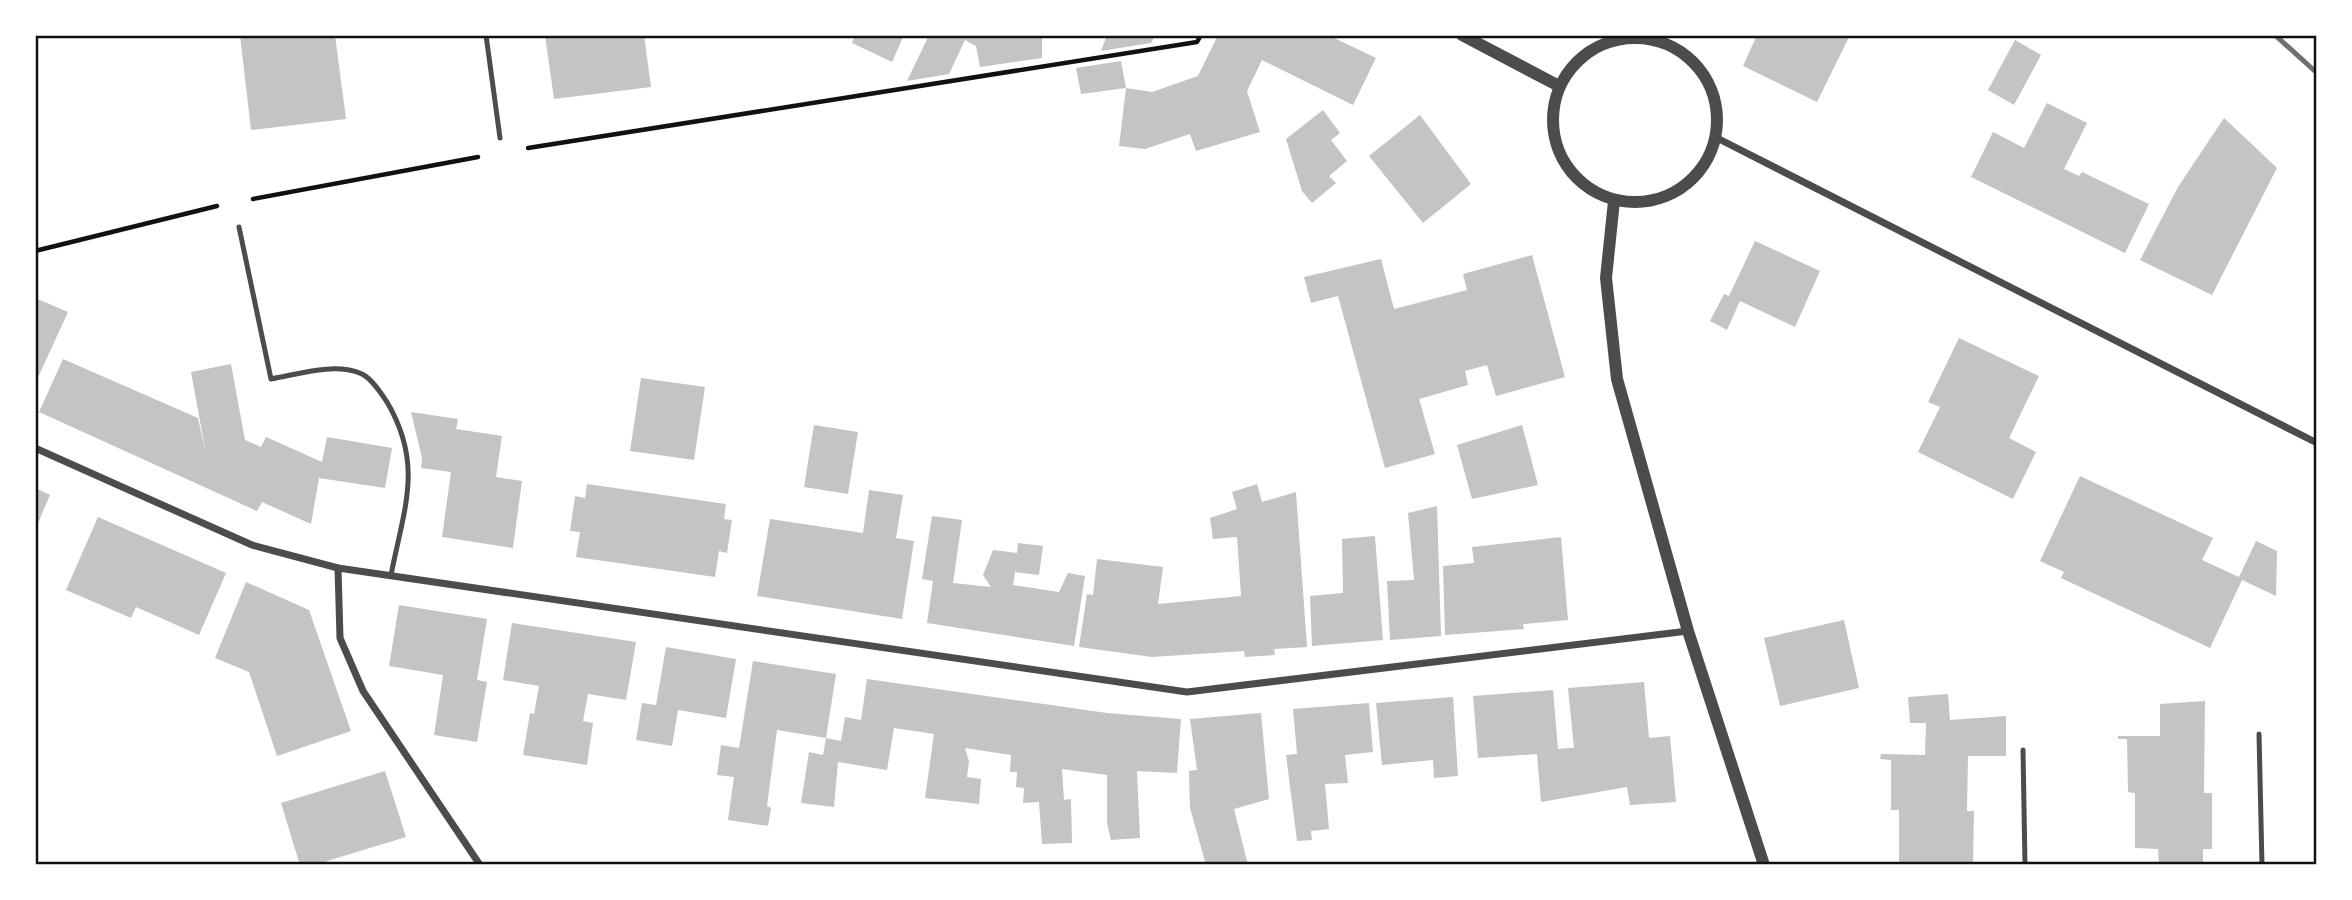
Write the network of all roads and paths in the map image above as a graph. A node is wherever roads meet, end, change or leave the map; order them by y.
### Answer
1 (486, 35) edge
2 (1200, 35) edge
3 (1462, 35) edge
4 (1670, 39) edge
5 (1559, 86) junction
6 (500, 138) dead end
7 (1717, 138) junction
8 (514, 150) dead end
9 (487, 155) dead end
10 (241, 201) dead end
11 (1614, 201) junction
12 (227, 204) dead end
13 (239, 227) dead end
14 (35, 251) edge
15 (2317, 443) edge
16 (35, 448) edge
17 (338, 568) junction
18 (391, 575) junction
19 (1688, 631) junction
20 (2259, 734) dead end
21 (2023, 750) dead end
22 (480, 865) edge
23 (1764, 865) edge
24 (2025, 865) edge
25 (2263, 865) edge

1 - 6 lane
2 - 8 path
3 - 5 street
4 - 5 street
4 - 7 street
5 - 11 street
7 - 11 street
7 - 15 street
9 - 10 path
11 - 19 street
12 - 14 path
13 - 18 lane
16 - 17 street
17 - 18 street
17 - 22 street
18 - 19 street
19 - 23 street
20 - 25 lane
21 - 24 lane

